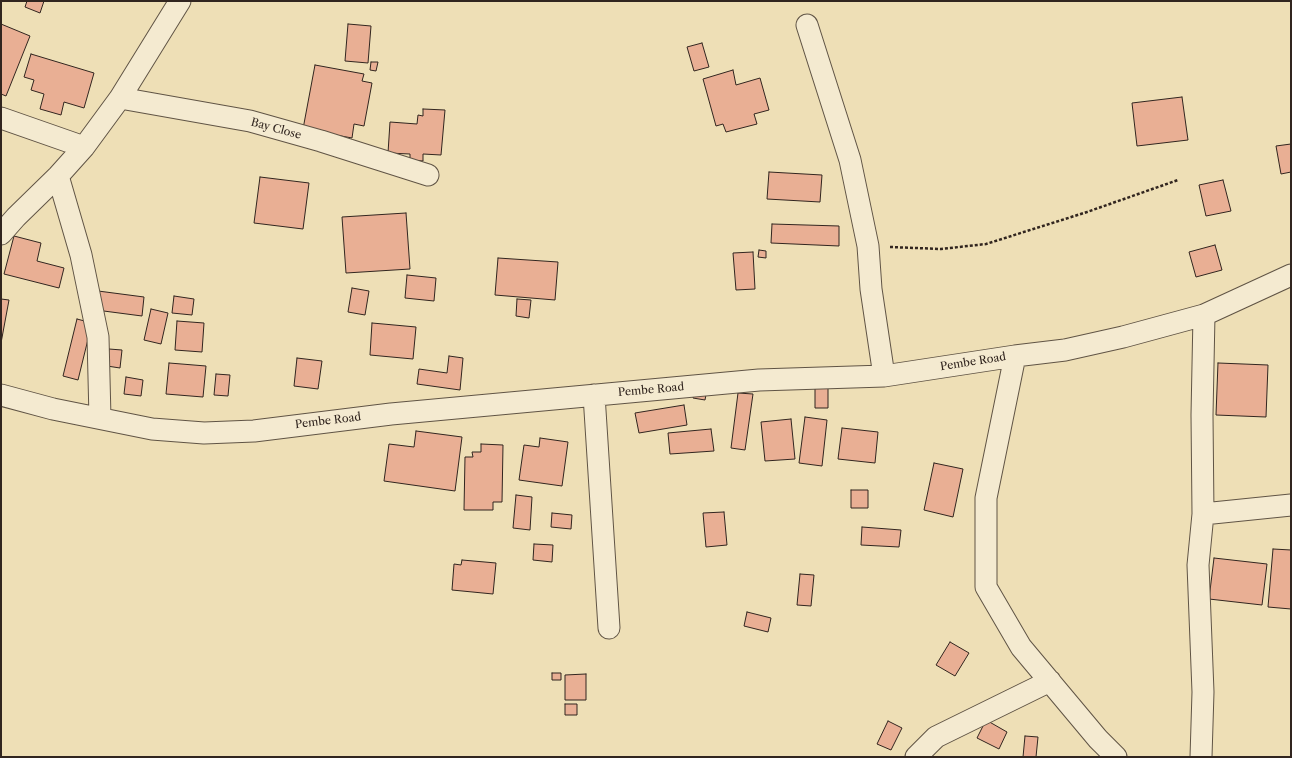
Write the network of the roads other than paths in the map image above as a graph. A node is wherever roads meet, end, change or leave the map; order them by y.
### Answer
1 (180, 1) edge
2 (807, 25) dead end
3 (120, 98) junction
4 (1, 118) edge
5 (84, 147) junction
6 (428, 175) dead end
7 (58, 176) junction
8 (1, 234) edge
9 (1291, 275) edge
10 (1204, 314) junction
11 (1014, 356) junction
12 (884, 376) junction
13 (1, 395) edge
14 (594, 395) junction
15 (100, 418) junction
16 (1291, 505) edge
17 (1202, 514) junction
18 (609, 628) dead end
19 (1050, 681) junction
20 (916, 757) edge
21 (1116, 757) edge
22 (1201, 757) edge

1 - 3 street
2 - 12 street
3 - 5 street
3 - 6 street, Bay Close
4 - 5 street
5 - 7 street
7 - 8 street
7 - 15 street
9 - 10 street, Pembe Road
10 - 11 street, Pembe Road
10 - 17 street
11 - 12 street, Pembe Road
11 - 19 street
12 - 14 street, Pembe Road
13 - 15 street, Pembe Road
14 - 15 street, Pembe Road
14 - 18 street
16 - 17 street
17 - 22 street
19 - 20 street
19 - 21 street

